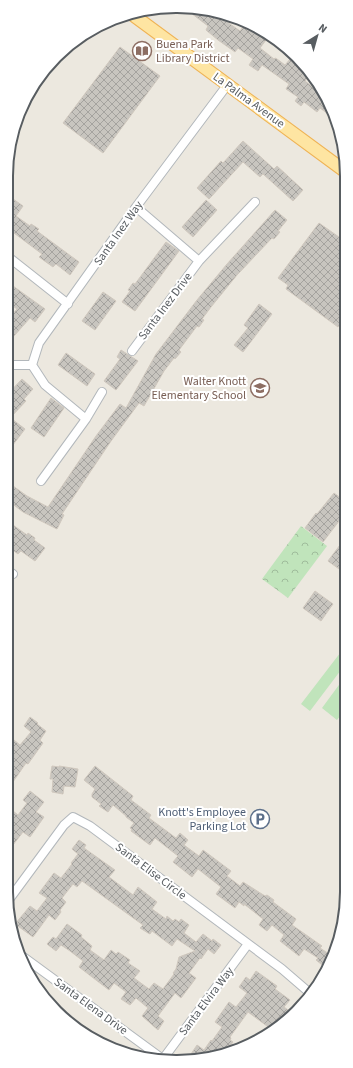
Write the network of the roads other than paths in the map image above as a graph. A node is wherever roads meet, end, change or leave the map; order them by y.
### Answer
1 (137, 18) edge
2 (228, 84) junction
3 (340, 168) edge
4 (255, 202) dead end
5 (136, 207) junction
6 (13, 261) edge
7 (199, 261) junction
8 (68, 304) junction
9 (132, 351) dead end
10 (13, 365) edge
11 (32, 365) junction
12 (102, 392) dead end
13 (86, 419) junction
14 (41, 481) dead end
15 (13, 894) edge
16 (248, 944) junction
17 (27, 959) edge
18 (307, 990) edge
19 (157, 1054) edge
20 (167, 1055) edge

1 - 2 main road, La Palma Avenue
2 - 3 main road, La Palma Avenue
2 - 5 street, Santa Inez Way
4 - 7 street, Santa Inez Drive
5 - 7 street, Santa Inez Drive
5 - 8 street, Santa Inez Way
6 - 8 street
7 - 9 street, Santa Inez Drive
8 - 11 street, Santa Inez Way
10 - 11 street
11 - 13 street
12 - 13 street
13 - 14 street
15 - 16 street, Santa Elise Circle
16 - 18 street, Santa Elise Circle
16 - 20 street, Santa Elvira Way
17 - 19 street, Santa Elena Drive

